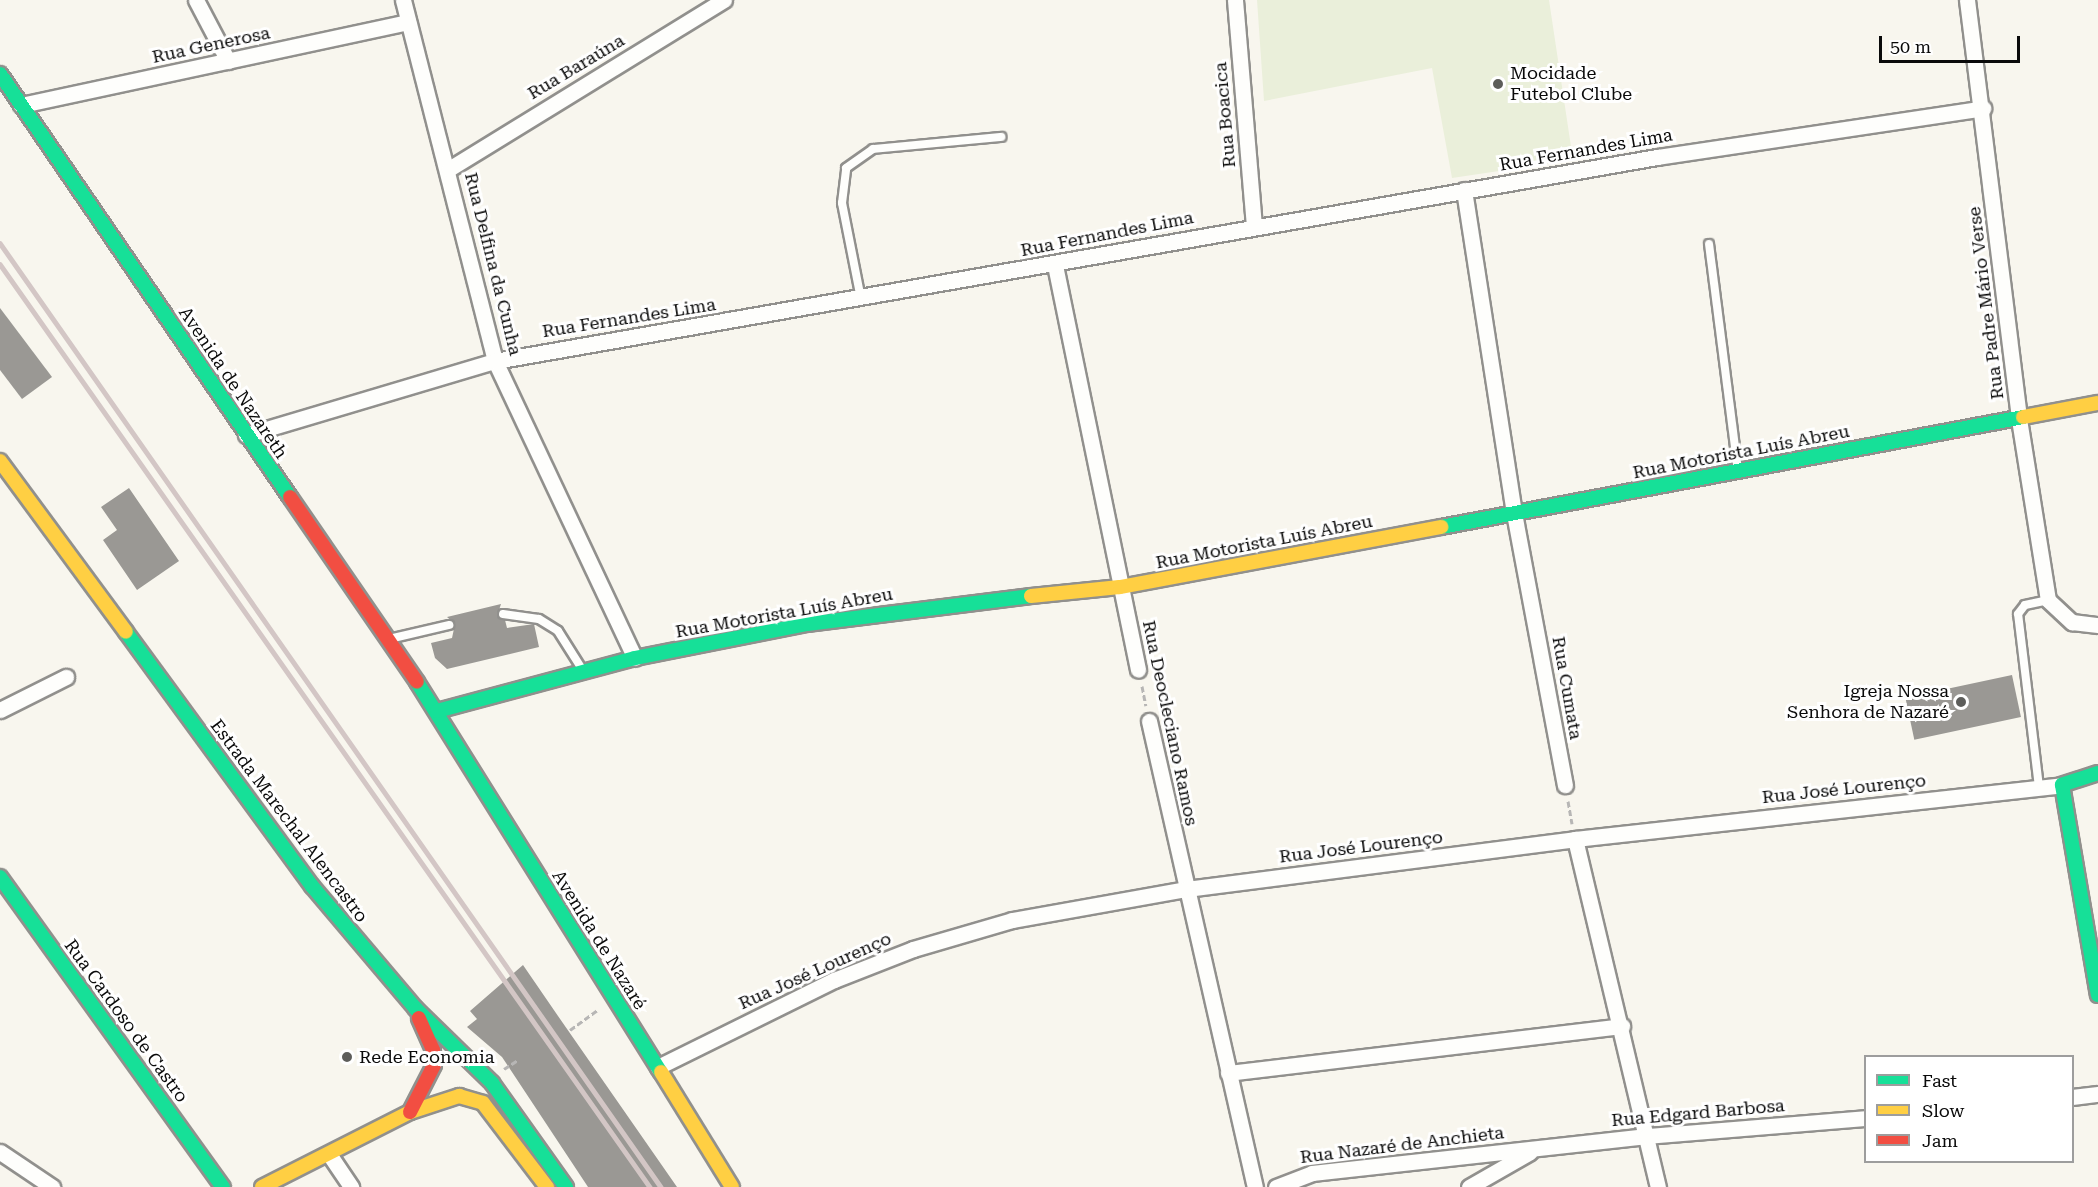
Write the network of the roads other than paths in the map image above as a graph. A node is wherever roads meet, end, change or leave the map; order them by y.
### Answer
1 (196, 0) edge
2 (403, 0) edge
3 (724, 0) edge
4 (1235, 0) edge
5 (1967, 0) edge
6 (408, 22) junction
7 (228, 61) junction
8 (0, 74) edge
9 (21, 105) junction
10 (1983, 108) junction
11 (1001, 137) dead end
12 (449, 169) junction
13 (1464, 190) junction
14 (1254, 226) junction
15 (1708, 244) dead end
16 (1055, 265) junction
17 (861, 299) junction
18 (495, 361) junction
19 (2098, 403) edge
20 (2019, 419) junction
21 (246, 435) junction
22 (0, 461) edge
23 (1738, 473) junction
24 (1515, 513) junction
25 (1120, 587) junction
26 (2048, 600) junction
27 (503, 615) dead end
28 (449, 625) dead end
29 (2098, 625) edge
30 (387, 639) junction
31 (635, 658) junction
32 (1138, 670) road end
33 (583, 672) junction
34 (66, 677) dead end
35 (0, 710) edge
36 (437, 711) junction
37 (1149, 720) road end
38 (2098, 773) edge
39 (1565, 785) road end
40 (2062, 785) junction
41 (2039, 787) junction
42 (1575, 839) junction
43 (0, 877) edge
44 (1186, 889) junction
45 (2098, 995) edge
46 (416, 1009) junction
47 (1622, 1026) junction
48 (658, 1067) junction
49 (1228, 1073) junction
50 (2098, 1094) edge
51 (2074, 1097) edge
52 (410, 1112) junction
53 (1864, 1118) edge
54 (1647, 1136) junction
55 (1535, 1149) junction
56 (0, 1152) edge
57 (329, 1154) junction
58 (52, 1187) edge
59 (223, 1187) edge
60 (262, 1187) edge
61 (351, 1187) edge
62 (547, 1187) edge
63 (566, 1187) edge
64 (732, 1187) edge
65 (1255, 1187) edge
66 (1276, 1187) edge
67 (1470, 1187) edge
68 (1658, 1187) edge

1 - 7 street
2 - 6 street, Rua Delfina da Cunha
3 - 12 street, Rua Baraúna
4 - 14 street, Rua Boacica
5 - 10 street, Rua Padre Mário Verse
6 - 7 street, Rua Generosa
6 - 12 street, Rua Delfina da Cunha
7 - 9 street, Rua Generosa
8 - 9 main road, Avenida de Nazareth
9 - 21 main road, Avenida de Nazareth
10 - 13 street, Rua Fernandes Lima
10 - 20 street, Rua Padre Mário Verse
11 - 17 lane
12 - 18 street, Rua Delfina da Cunha
13 - 14 street, Rua Fernandes Lima
13 - 24 street, Rua Cumata
14 - 16 street, Rua Fernandes Lima
15 - 23 lane
16 - 17 street, Rua Fernandes Lima
16 - 25 street, Rua Deocleciano Ramos
17 - 18 street, Rua Fernandes Lima
18 - 21 street, Rua Fernandes Lima
18 - 31 street, Rua Delfina da Cunha
19 - 20 main road, Rua Motorista Luís Abreu
20 - 23 main road, Rua Motorista Luís Abreu
20 - 26 street, Rua Padre Mário Verse
21 - 30 main road, Avenida de Nazareth
22 - 46 main road, Estrada Marechal Alencastro
23 - 24 main road, Rua Motorista Luís Abreu
24 - 25 main road, Rua Motorista Luís Abreu
24 - 39 street, Rua Cumata
25 - 31 main road, Rua Motorista Luís Abreu
25 - 32 street, Rua Deocleciano Ramos
26 - 29 street
26 - 41 lane
27 - 33 lane
28 - 30 lane
30 - 36 main road, Avenida de Nazareth
31 - 33 main road, Rua Motorista Luís Abreu
33 - 36 main road, Rua Motorista Luís Abreu
34 - 35 street
36 - 48 main road, Avenida de Nazaré
37 - 44 street, Rua Deocleciano Ramos
38 - 40 main road, Rua José Lourenço
40 - 41 street, Rua José Lourenço
40 - 45 main road
41 - 42 street, Rua José Lourenço
42 - 44 street, Rua José Lourenço
42 - 47 street
43 - 59 main road, Rua Cardoso de Castro
44 - 48 street, Rua José Lourenço
44 - 49 street, Rua Deocleciano Ramos
46 - 52 main road
46 - 63 main road, Estrada Marechal Alencastro
47 - 49 street
47 - 54 street
48 - 64 main road, Avenida de Nazaré
49 - 65 street, Rua Deocleciano Ramos
50 - 51 street
52 - 57 main road
52 - 62 main road
53 - 54 street, Rua Edgard Barbosa
54 - 55 street, Rua Edgard Barbosa
54 - 68 street
55 - 66 street, Rua Nazaré de Anchieta
55 - 67 street
56 - 58 street
57 - 60 main road
57 - 61 street

